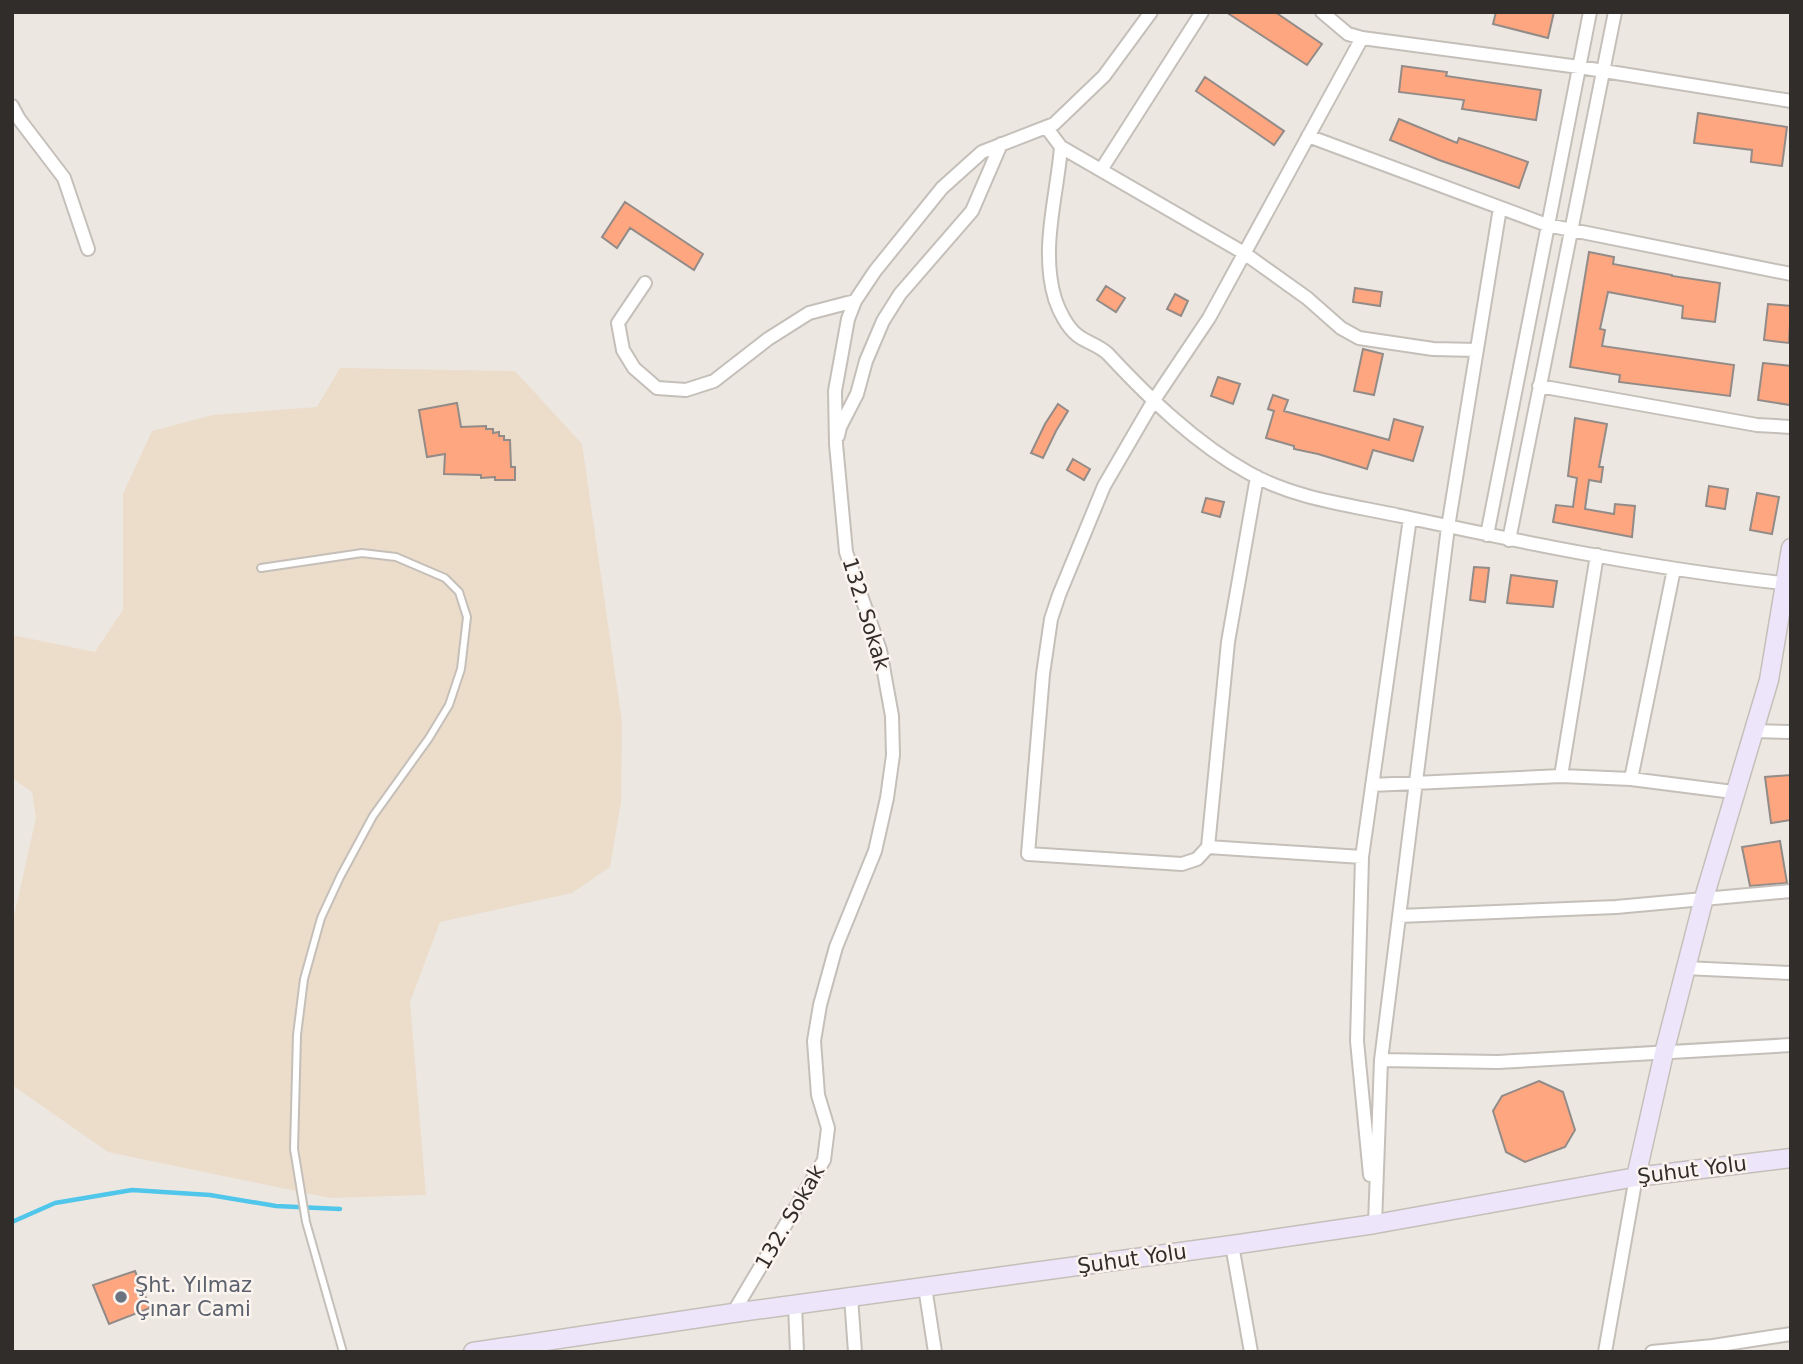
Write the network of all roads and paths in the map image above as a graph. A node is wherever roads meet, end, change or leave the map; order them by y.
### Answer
1 (1150, 12) edge
2 (1202, 12) edge
3 (1322, 12) edge
4 (1590, 12) edge
5 (1615, 12) edge
6 (1362, 38) junction
7 (1579, 67) junction
8 (1603, 71) junction
9 (1791, 101) edge
10 (12, 106) edge
11 (1046, 127) junction
12 (1308, 136) junction
13 (1001, 144) junction
14 (1061, 147) junction
15 (1101, 170) junction
16 (1500, 208) junction
17 (1547, 225) junction
18 (1570, 230) junction
19 (88, 249) dead end
20 (1244, 253) junction
21 (1791, 274) edge
22 (645, 284) dead end
23 (855, 301) junction
24 (1477, 350) junction
25 (1539, 386) junction
26 (1154, 400) junction
27 (1791, 427) edge
28 (836, 444) junction
29 (1257, 477) junction
30 (1410, 519) junction
31 (1448, 527) junction
32 (1487, 536) junction
33 (1509, 540) junction
34 (1791, 548) edge
35 (1597, 555) junction
36 (261, 568) dead end
37 (1674, 569) junction
38 (1788, 584) edge
39 (1753, 731) junction
40 (1791, 732) edge
41 (1560, 776) junction
42 (1631, 779) junction
43 (1416, 784) junction
44 (1372, 785) junction
45 (1733, 792) junction
46 (1208, 847) junction
47 (1362, 857) junction
48 (1791, 891) edge
49 (1704, 898) junction
50 (1399, 916) junction
51 (1685, 968) junction
52 (1791, 973) edge
53 (1791, 1045) edge
54 (1664, 1052) junction
55 (1381, 1060) junction
56 (1791, 1158) edge
57 (1636, 1177) junction
58 (1375, 1224) junction
59 (1232, 1245) junction
60 (925, 1287) junction
61 (851, 1297) junction
62 (795, 1305) junction
63 (733, 1313) junction
64 (1791, 1334) edge
65 (1714, 1349) edge
66 (343, 1352) edge
67 (473, 1352) edge
68 (797, 1352) edge
69 (855, 1352) edge
70 (935, 1352) edge
71 (1251, 1352) edge
72 (1605, 1352) edge
73 (1652, 1352) edge

1 - 11 street, 132. Sokak
2 - 15 street
3 - 6 street
4 - 7 street
5 - 8 street
6 - 7 street
6 - 12 street
7 - 8 street
7 - 17 street
8 - 9 street
8 - 18 street
10 - 19 street
11 - 13 street, 132. Sokak
11 - 14 street
12 - 16 street
12 - 20 street
13 - 23 street, 132. Sokak
13 - 28 street
14 - 15 street
14 - 26 street
15 - 20 street
16 - 17 street
16 - 24 street
17 - 18 street
17 - 32 street
18 - 21 street
18 - 25 street
20 - 24 street
20 - 26 street
22 - 23 street
23 - 28 street, 132. Sokak
24 - 31 street
25 - 27 street
25 - 33 street
26 - 29 street
26 - 46 street
28 - 63 street, 132. Sokak
29 - 30 street
29 - 46 street
30 - 31 street
30 - 44 street
31 - 32 street
31 - 43 street
32 - 33 street
33 - 35 street
34 - 38 main road
35 - 37 street
35 - 41 street
36 - 66 lane
37 - 38 street
37 - 42 street
38 - 39 main road
39 - 40 street
39 - 45 main road
41 - 42 street
41 - 43 street
42 - 45 street
43 - 44 street
43 - 50 street
44 - 47 street
45 - 49 main road
46 - 47 street
47 - 58 street
48 - 49 street
49 - 50 street
49 - 51 main road
50 - 55 street
51 - 52 street
51 - 54 main road
53 - 54 street
54 - 55 street
54 - 57 main road
55 - 58 street
56 - 57 main road, Şuhut Yolu
57 - 58 main road, Şuhut Yolu
57 - 72 street
58 - 59 main road, Şuhut Yolu
59 - 60 main road, Şuhut Yolu
59 - 71 street
60 - 61 main road, Şuhut Yolu
60 - 70 street
61 - 62 main road, Şuhut Yolu
61 - 69 street
62 - 63 main road, Şuhut Yolu
62 - 68 street
63 - 67 main road, Şuhut Yolu
64 - 65 street
65 - 73 street

